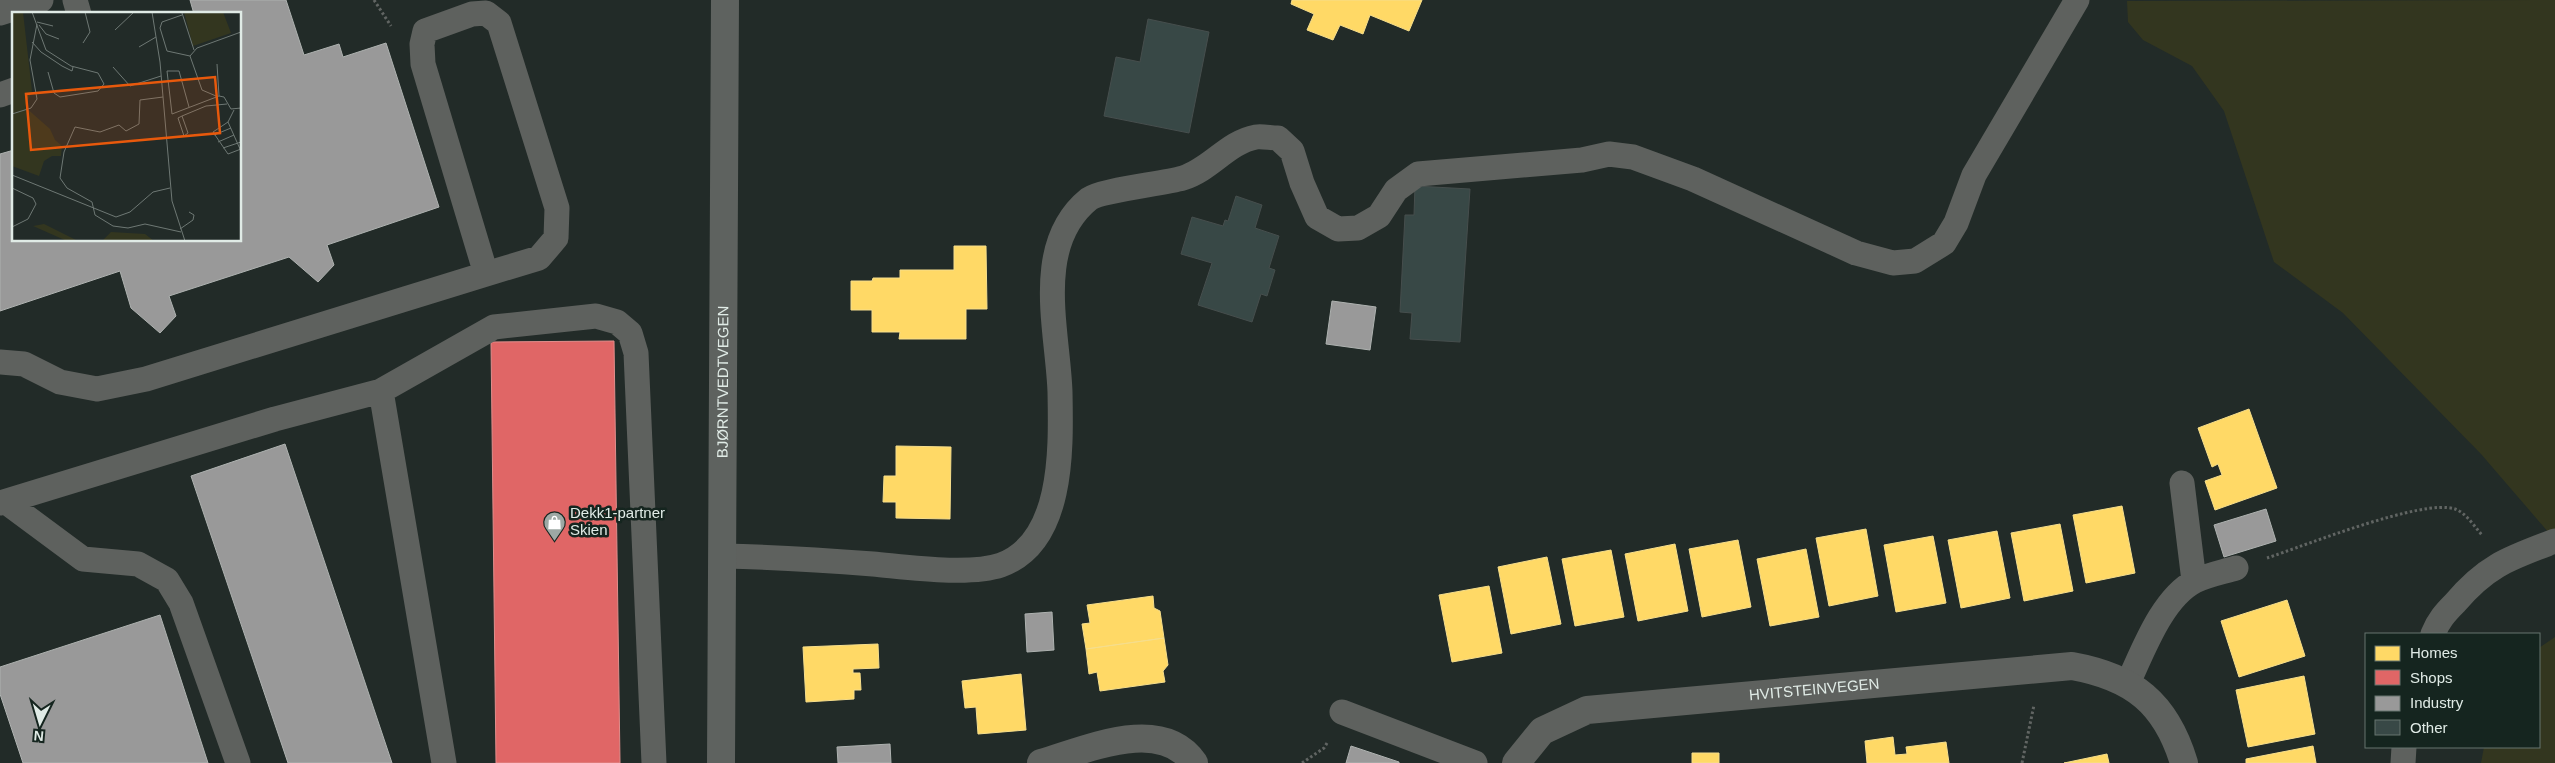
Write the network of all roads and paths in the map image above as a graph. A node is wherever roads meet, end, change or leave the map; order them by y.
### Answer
1 (41, 0) edge
2 (725, 0) edge
3 (2077, 0) edge
4 (0, 13) edge
5 (12, 91) edge
6 (0, 95) edge
7 (486, 274) junction
8 (0, 362) edge
9 (381, 391) junction
10 (2182, 483) dead end
11 (3, 503) edge
12 (2555, 541) edge
13 (723, 556) junction
14 (2503, 561) junction
15 (2236, 568) joint
16 (2194, 581) junction
17 (2433, 633) edge
18 (2042, 668) junction
19 (2128, 683) junction
20 (1342, 712) dead end
21 (2404, 748) edge
22 (238, 763) edge
23 (444, 763) edge
24 (654, 763) edge
25 (720, 763) edge
26 (1042, 763) edge
27 (1194, 763) edge
28 (1475, 763) edge
29 (1516, 763) edge
30 (2022, 763) edge
31 (2184, 763) edge
32 (2403, 763) edge

1 - 4 lane
2 - 13 main road, BJØRNTVEDTVEGEN
3 - 13 lane
5 - 6 lane
7 - 7 lane
7 - 8 lane
9 - 11 lane
9 - 23 lane
9 - 24 lane
10 - 16 lane
11 - 22 lane
12 - 14 lane
13 - 25 main road, BJØRNTVEDTVEGEN
14 - 15 path
14 - 17 lane
15 - 16 lane
16 - 19 lane
18 - 19 street, HVITSTEINVEGEN
18 - 29 street, HVITSTEINVEGEN
18 - 30 path
19 - 31 street, HVITSTEINVEGEN
20 - 28 lane
21 - 32 lane
26 - 27 street

